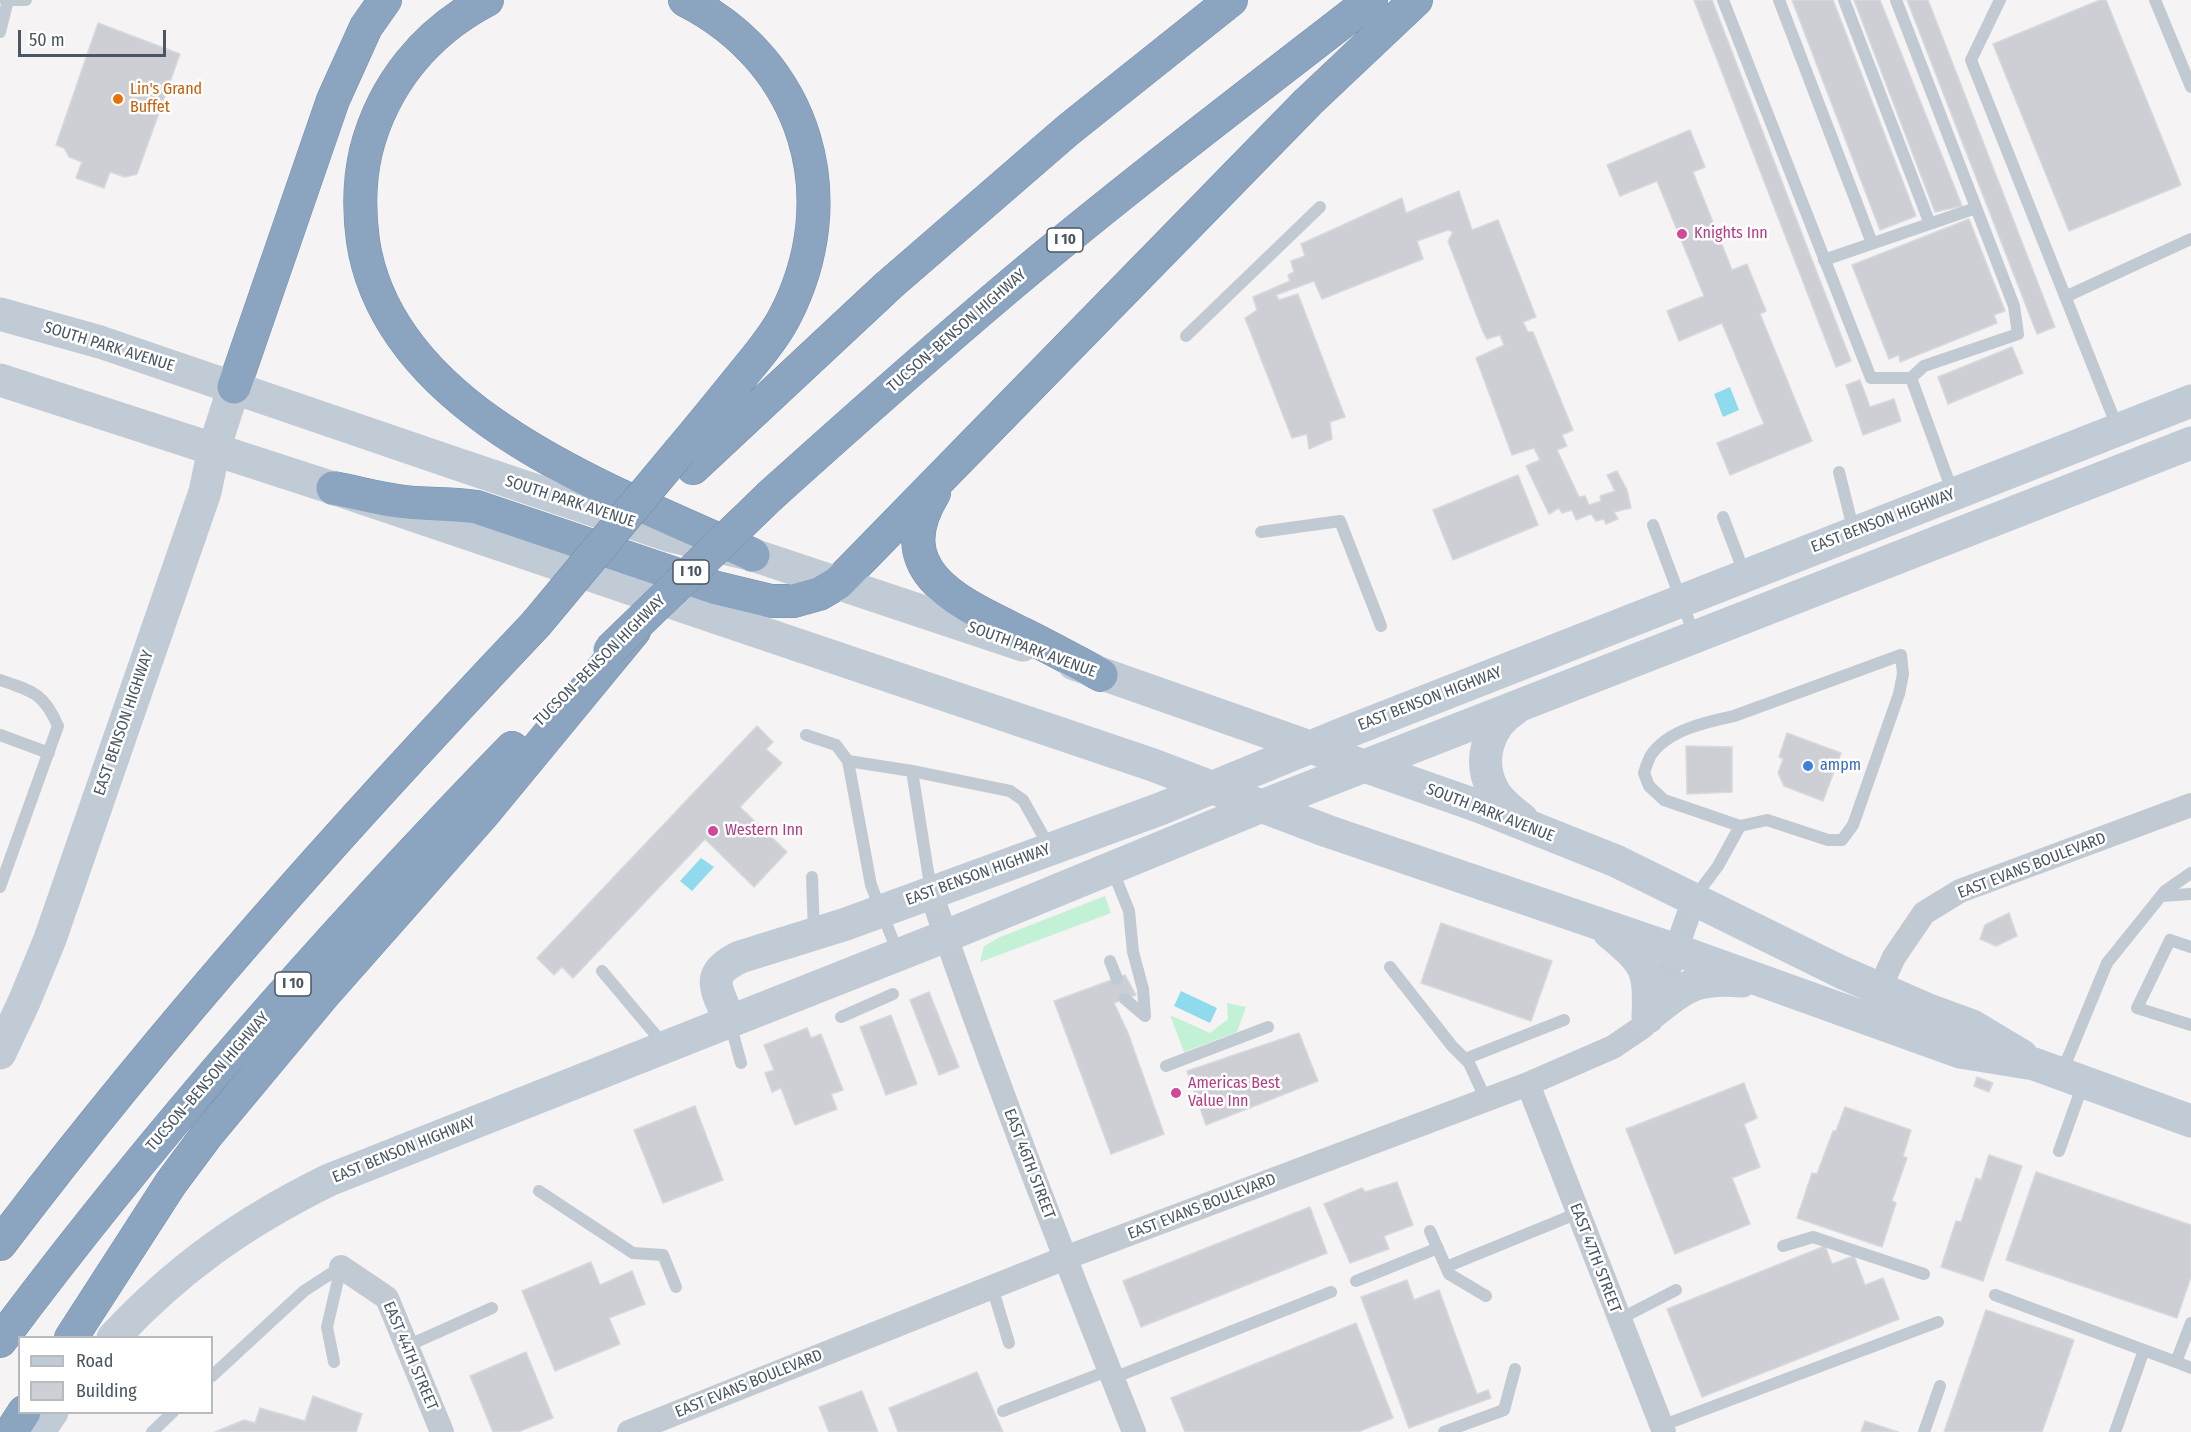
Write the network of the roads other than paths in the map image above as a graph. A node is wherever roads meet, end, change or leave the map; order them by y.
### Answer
1 (6, 0) edge
2 (26, 0) edge
3 (385, 0) edge
4 (487, 0) edge
5 (685, 0) edge
6 (1231, 0) edge
7 (1371, 0) edge
8 (1416, 0) edge
9 (1723, 0) edge
10 (1779, 0) edge
11 (1844, 0) edge
12 (1896, 0) edge
13 (2000, 0) edge
14 (2155, 0) edge
15 (0, 32) edge
16 (2191, 87) edge
17 (1320, 207) dead end
18 (1976, 208) junction
19 (1930, 224) junction
20 (2191, 239) edge
21 (1872, 243) junction
22 (1824, 260) junction
23 (2065, 297) junction
24 (0, 314) edge
25 (1186, 336) dead end
26 (1911, 378) junction
27 (0, 380) edge
28 (234, 387) junction
29 (2191, 401) edge
30 (2118, 431) junction
31 (2191, 443) edge
32 (214, 450) junction
33 (2046, 458) junction
34 (687, 459) junction
35 (956, 464) junction
36 (1839, 472) dead end
37 (333, 488) junction
38 (1953, 494) junction
39 (2059, 494) junction
40 (1723, 517) dead end
41 (1653, 525) dead end
42 (1261, 532) dead end
43 (1854, 532) junction
44 (753, 555) junction
45 (1745, 575) junction
46 (838, 583) junction
47 (1682, 600) junction
48 (1381, 626) dead end
49 (1696, 638) junction
50 (613, 651) junction
51 (1101, 675) junction
52 (0, 680) edge
53 (1527, 703) junction
54 (0, 735) edge
55 (806, 735) dead end
56 (1309, 748) junction
57 (49, 753) junction
58 (848, 761) junction
59 (1364, 767) junction
60 (912, 771) junction
61 (1214, 787) junction
62 (2191, 805) edge
63 (1262, 806) junction
64 (1740, 826) junction
65 (1541, 832) junction
66 (1050, 848) junction
67 (1111, 868) junction
68 (2191, 873) edge
69 (812, 877) dead end
70 (0, 887) edge
71 (932, 893) junction
72 (2191, 894) edge
73 (2161, 896) junction
74 (1694, 898) junction
75 (881, 911) junction
76 (1601, 925) junction
77 (814, 934) junction
78 (946, 936) junction
79 (2191, 947) edge
80 (1676, 950) junction
81 (899, 954) junction
82 (1110, 961) dead end
83 (1390, 967) dead end
84 (602, 971) dead end
85 (1117, 979) dead end
86 (1766, 982) junction
87 (1879, 990) junction
88 (893, 994) dead end
89 (1125, 999) dead end
90 (1649, 1016) junction
91 (841, 1017) dead end
92 (1564, 1020) dead end
93 (730, 1022) junction
94 (2191, 1025) edge
95 (1268, 1027) dead end
96 (666, 1047) junction
97 (0, 1053) edge
98 (1465, 1059) junction
99 (741, 1063) dead end
100 (1166, 1066) dead end
101 (2060, 1073) junction
102 (1528, 1084) junction
103 (116, 1098) junction
104 (1486, 1100) junction
105 (2191, 1120) edge
106 (2059, 1151) dead end
107 (539, 1191) dead end
108 (1578, 1213) junction
109 (0, 1220) edge
110 (1430, 1231) dead end
111 (0, 1244) edge
112 (1783, 1246) dead end
113 (1438, 1248) junction
114 (1065, 1258) junction
115 (340, 1267) junction
116 (1447, 1270) junction
117 (1924, 1274) dead end
118 (1356, 1281) dead end
119 (676, 1287) dead end
120 (992, 1287) junction
121 (1676, 1290) dead end
122 (1331, 1292) dead end
123 (1995, 1295) dead end
124 (1486, 1296) dead end
125 (492, 1308) dead end
126 (1618, 1320) junction
127 (1938, 1322) dead end
128 (2191, 1323) edge
129 (73, 1336) edge
130 (115, 1336) edge
131 (0, 1341) edge
132 (1009, 1343) dead end
133 (407, 1346) junction
134 (2144, 1350) junction
135 (334, 1362) dead end
136 (2176, 1362) junction
137 (2191, 1368) edge
138 (1515, 1369) dead end
139 (1111, 1374) junction
140 (213, 1375) edge
141 (1940, 1386) dead end
142 (1003, 1411) dead end
143 (23, 1414) edge
144 (51, 1414) edge
145 (172, 1414) edge
146 (1662, 1429) edge
147 (12, 1432) edge
148 (38, 1432) edge
149 (152, 1432) edge
150 (442, 1432) edge
151 (629, 1432) edge
152 (1134, 1432) edge
153 (1444, 1432) edge
154 (1924, 1432) edge
155 (2115, 1432) edge

1 - 2 lane
1 - 15 lane
3 - 28 highway
4 - 44 highway
5 - 34 highway
6 - 34 highway
7 - 50 highway, TUCSON–BENSON HIGHWAY / I 10, bridge
8 - 35 highway
9 - 22 lane
10 - 21 lane
11 - 19 lane
12 - 18 lane
13 - 23 lane
14 - 16 lane
17 - 25 lane
18 - 19 lane
18 - 26 lane
19 - 21 lane
20 - 23 lane
21 - 22 lane
22 - 26 lane
23 - 30 lane
24 - 28 main road, SOUTH PARK AVENUE
26 - 38 lane
27 - 32 main road, SOUTH PARK AVENUE
28 - 32 main road, EAST BENSON HIGHWAY
28 - 44 main road, SOUTH PARK AVENUE
29 - 30 main road, EAST BENSON HIGHWAY
30 - 33 main road, EAST BENSON HIGHWAY
31 - 39 main road, EAST BENSON HIGHWAY
32 - 37 main road, SOUTH PARK AVENUE
32 - 97 main road, EAST BENSON HIGHWAY
33 - 38 main road, EAST BENSON HIGHWAY
33 - 39 main road
34 - 103 highway, bridge
35 - 46 highway
35 - 51 highway
36 - 43 lane
37 - 46 highway
37 - 61 main road, SOUTH PARK AVENUE
38 - 43 main road, EAST BENSON HIGHWAY
39 - 49 main road, EAST BENSON HIGHWAY
40 - 45 lane
41 - 47 lane
42 - 48 lane
43 - 45 main road, EAST BENSON HIGHWAY
44 - 46 main road, SOUTH PARK AVENUE
45 - 47 main road, EAST BENSON HIGHWAY
46 - 51 main road, SOUTH PARK AVENUE
47 - 49 lane
47 - 56 main road, EAST BENSON HIGHWAY
49 - 53 main road, EAST BENSON HIGHWAY
50 - 129 highway
50 - 131 highway, TUCSON–BENSON HIGHWAY / I 10
51 - 56 main road, SOUTH PARK AVENUE
52 - 57 lane
53 - 59 main road, EAST BENSON HIGHWAY
53 - 65 main road
54 - 57 lane
55 - 58 lane
56 - 59 main road, SOUTH PARK AVENUE
56 - 61 main road, EAST BENSON HIGHWAY
57 - 70 lane
58 - 60 lane
58 - 75 lane
59 - 63 main road, EAST BENSON HIGHWAY
59 - 65 main road, SOUTH PARK AVENUE
60 - 66 lane
60 - 71 lane
61 - 63 main road, SOUTH PARK AVENUE
61 - 66 main road, EAST BENSON HIGHWAY
62 - 87 street, EAST EVANS BOULEVARD
63 - 67 main road, EAST BENSON HIGHWAY
63 - 76 main road, SOUTH PARK AVENUE
64 - 64 lane
64 - 74 lane
65 - 74 main road, SOUTH PARK AVENUE
66 - 71 main road, EAST BENSON HIGHWAY
67 - 78 main road, EAST BENSON HIGHWAY
67 - 89 lane
68 - 73 lane
69 - 77 lane
71 - 75 main road, EAST BENSON HIGHWAY
71 - 78 street, EAST 46TH STREET
72 - 73 lane
73 - 101 lane
74 - 80 street, EAST EVANS BOULEVARD
74 - 87 main road, SOUTH PARK AVENUE
75 - 77 main road, EAST BENSON HIGHWAY
75 - 81 lane
76 - 80 main road, SOUTH PARK AVENUE
76 - 90 main road
77 - 93 main road, EAST BENSON HIGHWAY
78 - 81 main road, EAST BENSON HIGHWAY
78 - 114 street, EAST 46TH STREET
79 - 94 lane
80 - 86 main road, SOUTH PARK AVENUE
80 - 90 street, EAST EVANS BOULEVARD
81 - 93 main road, EAST BENSON HIGHWAY
82 - 85 lane
83 - 98 lane
84 - 96 lane
86 - 90 main road
86 - 101 main road, SOUTH PARK AVENUE
87 - 101 main road, SOUTH PARK AVENUE
88 - 91 lane
90 - 102 street, EAST EVANS BOULEVARD
92 - 98 lane
93 - 96 main road, EAST BENSON HIGHWAY
93 - 99 lane
95 - 100 lane
96 - 130 main road, EAST BENSON HIGHWAY
98 - 104 lane
101 - 105 main road, SOUTH PARK AVENUE
101 - 106 lane
102 - 104 street, EAST EVANS BOULEVARD
102 - 108 street, EAST 47TH STREET
103 - 109 highway
103 - 111 highway
104 - 114 street, EAST EVANS BOULEVARD
107 - 119 lane
108 - 116 lane
108 - 126 street, EAST 47TH STREET
110 - 113 lane
112 - 117 lane
113 - 116 lane
113 - 118 lane
114 - 120 street, EAST EVANS BOULEVARD
114 - 139 street, EAST 46TH STREET
115 - 133 street, EAST 44TH STREET
115 - 135 lane
115 - 140 lane
116 - 124 lane
120 - 132 lane
120 - 151 street, EAST EVANS BOULEVARD
121 - 126 lane
122 - 139 lane
123 - 134 lane
125 - 133 lane
126 - 146 street, EAST 47TH STREET
127 - 146 lane
128 - 136 lane
133 - 150 street, EAST 44TH STREET
134 - 136 lane
134 - 155 lane
136 - 137 lane
138 - 153 lane
139 - 142 lane
139 - 152 street, EAST 46TH STREET
141 - 154 lane
143 - 147 highway
144 - 148 main road
145 - 149 lane

